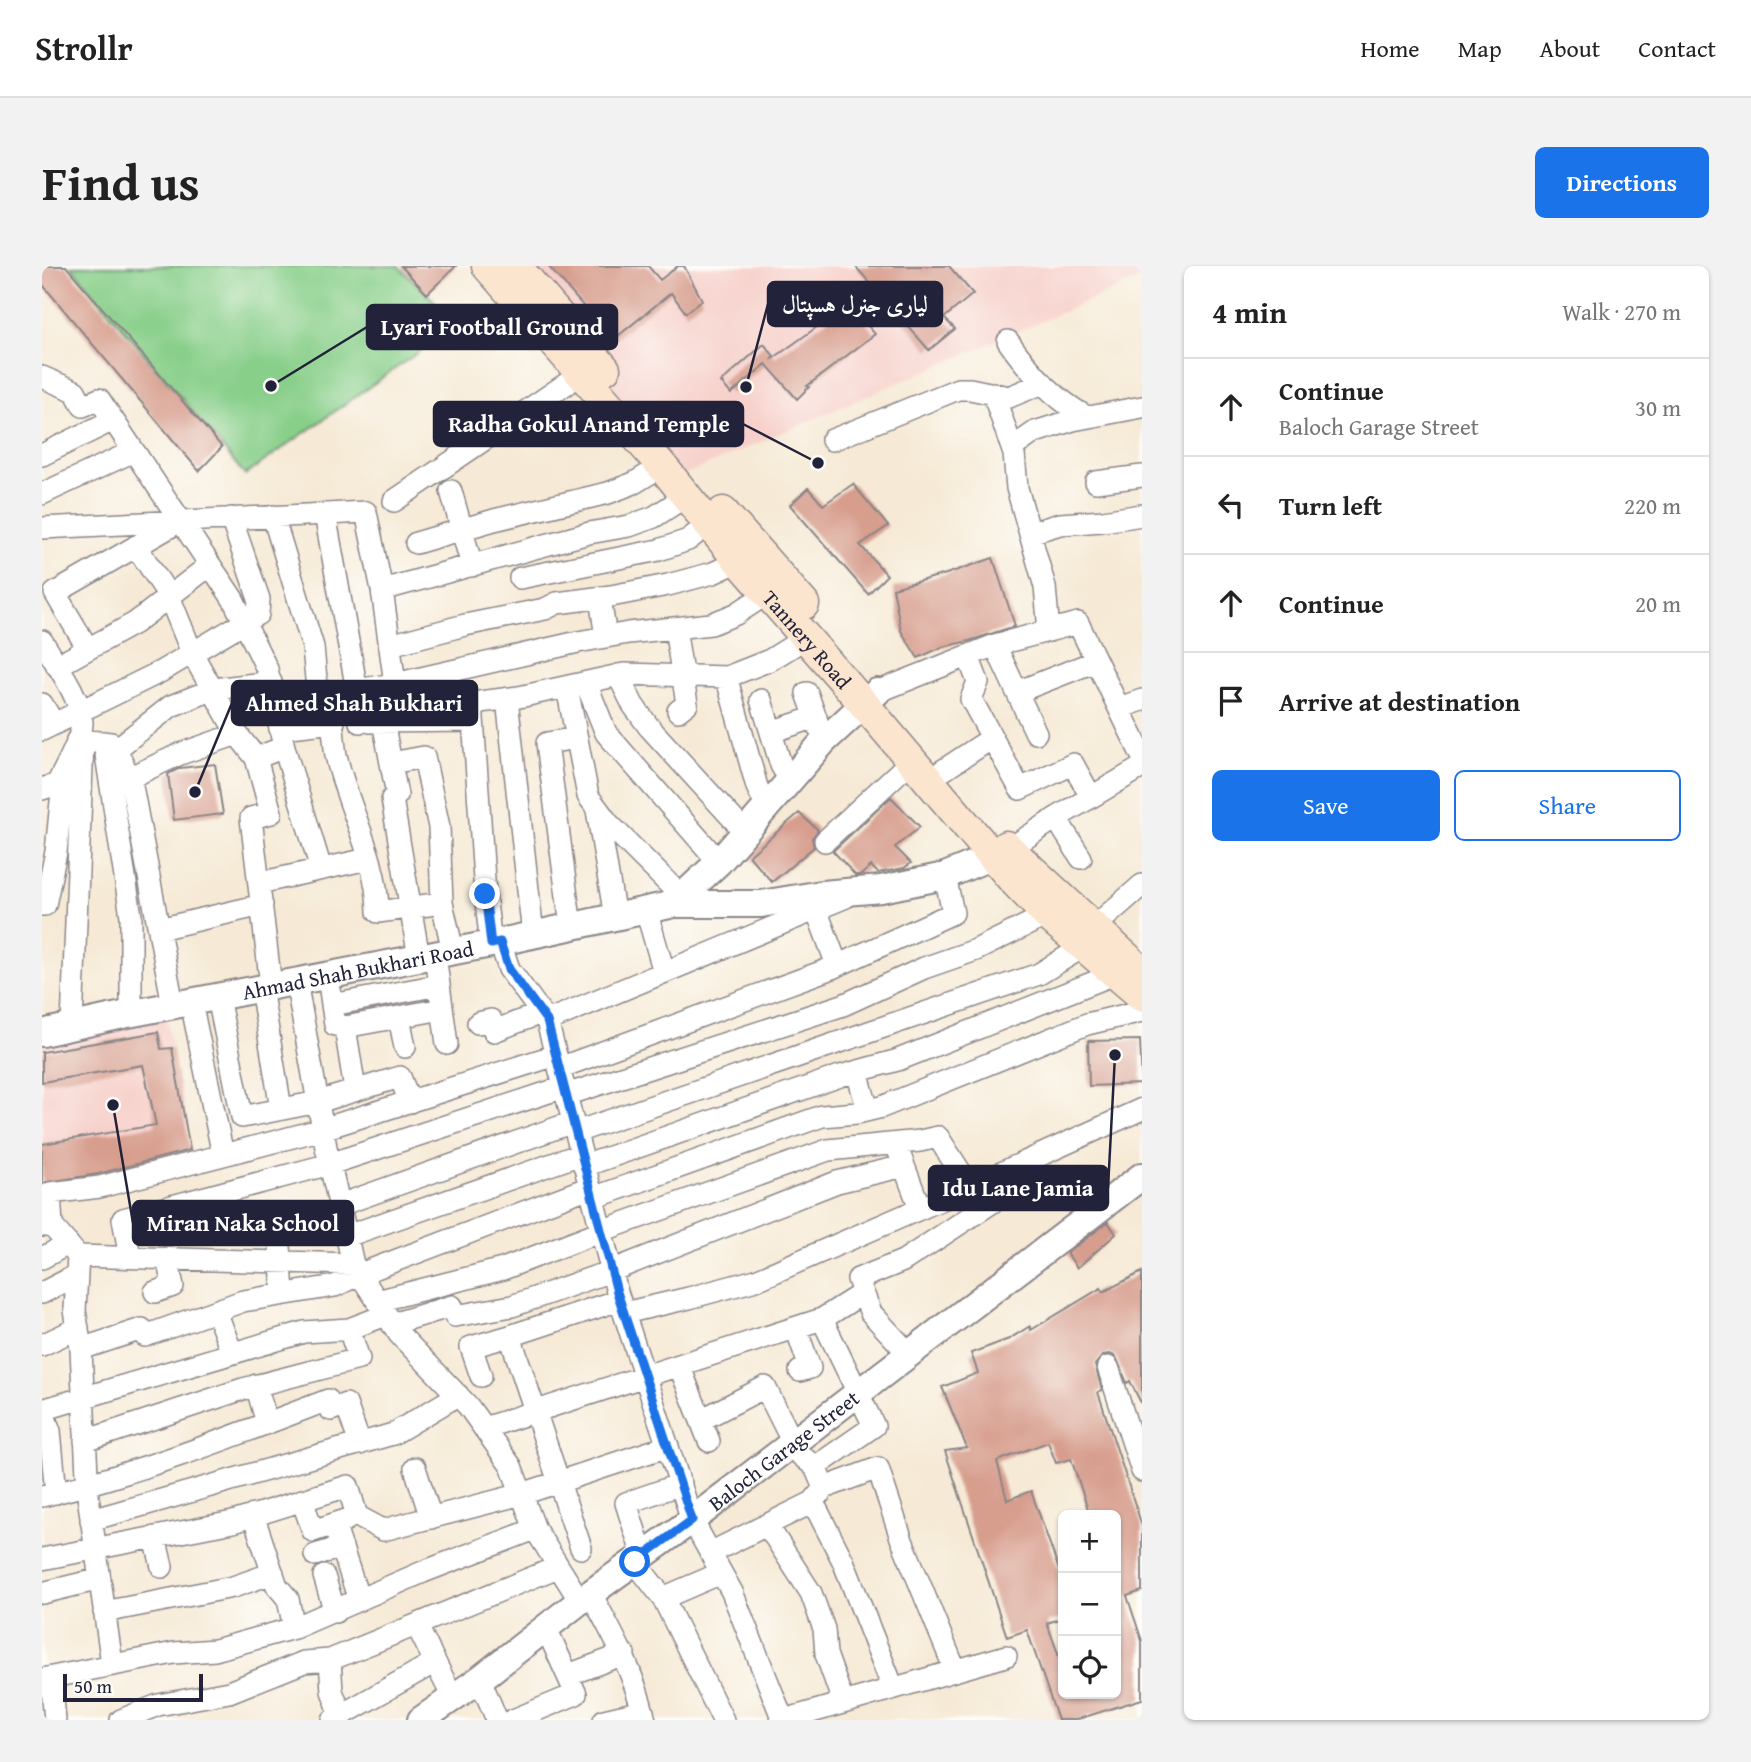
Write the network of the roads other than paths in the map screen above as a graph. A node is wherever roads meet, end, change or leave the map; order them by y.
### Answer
1 (487, 266) edge
2 (516, 266) edge
3 (1007, 341) dead end
4 (590, 367) junction
5 (43, 379) edge
6 (1043, 383) junction
7 (993, 393) junction
8 (1142, 407) edge
9 (1087, 417) junction
10 (113, 421) junction
11 (832, 440) dead end
12 (1012, 448) junction
13 (134, 451) junction
14 (42, 455) edge
15 (663, 466) junction
16 (1142, 476) edge
17 (1096, 482) dead end
18 (451, 491) dead end
19 (42, 494) edge
20 (686, 496) junction
21 (394, 502) dead end
22 (325, 513) junction
23 (1142, 515) edge
24 (273, 516) junction
25 (231, 519) junction
26 (180, 521) junction
27 (710, 523) junction
28 (42, 528) edge
29 (461, 530) junction
30 (1030, 533) junction
31 (416, 543) dead end
32 (136, 546) junction
33 (739, 561) junction
34 (210, 565) junction
35 (472, 566) junction
36 (520, 578) dead end
37 (382, 590) junction
38 (768, 593) junction
39 (169, 596) junction
40 (600, 598) junction
41 (244, 624) junction
42 (675, 628) junction
43 (1049, 631) junction
44 (807, 637) junction
45 (606, 638) junction
46 (42, 640) edge
47 (390, 645) junction
48 (995, 645) junction
49 (88, 649) junction
50 (192, 653) junction
51 (968, 656) junction
52 (1096, 661) junction
53 (57, 667) junction
54 (618, 676) junction
55 (681, 676) junction
56 (271, 682) junction
57 (728, 683) dead end
58 (395, 684) junction
59 (576, 685) junction
60 (214, 689) junction
61 (356, 690) junction
62 (1017, 692) junction
63 (807, 693) dead end
64 (870, 697) junction
65 (507, 699) junction
66 (761, 700) dead end
67 (1142, 700) edge
68 (42, 704) edge
69 (1119, 708) junction
70 (678, 711) dead end
71 (79, 713) junction
72 (473, 721) junction
73 (326, 722) junction
74 (360, 722) junction
75 (383, 722) junction
76 (48, 727) edge
77 (820, 729) junction
78 (771, 732) junction
79 (1036, 733) dead end
80 (237, 734) junction
81 (283, 737) junction
82 (577, 738) junction
83 (992, 738) junction
84 (95, 743) junction
85 (1142, 756) edge
86 (256, 758) junction
87 (911, 761) junction
88 (391, 763) junction
89 (1142, 766) edge
90 (64, 769) junction
91 (942, 771) junction
92 (129, 778) junction
93 (790, 780) junction
94 (42, 789) edge
95 (1091, 797) junction
96 (302, 806) junction
97 (767, 807) junction
98 (597, 808) junction
99 (271, 813) junction
100 (1056, 818) junction
101 (745, 832) junction
102 (825, 841) dead end
103 (1001, 853) junction
104 (1082, 858) dead end
105 (368, 859) junction
106 (719, 862) junction
107 (321, 869) junction
108 (945, 876) junction
109 (259, 883) junction
110 (1142, 885) edge
111 (860, 891) junction
112 (678, 900) junction
113 (442, 903) junction
114 (42, 905) edge
115 (262, 905) junction
116 (410, 907) junction
117 (816, 909) junction
118 (646, 910) junction
119 (1047, 915) junction
120 (615, 917) junction
121 (571, 927) junction
122 (159, 929) junction
123 (533, 935) junction
124 (1088, 937) junction
125 (496, 943) junction
126 (436, 955) junction
127 (837, 965) junction
128 (664, 972) junction
129 (1130, 972) edge
130 (328, 976) junction
131 (276, 985) junction
132 (439, 985) junction
133 (218, 996) junction
134 (1142, 996) edge
135 (850, 1002) junction
136 (182, 1003) junction
137 (332, 1005) junction
138 (442, 1009) junction
139 (1142, 1011) edge
140 (131, 1014) junction
141 (399, 1017) junction
142 (544, 1017) junction
143 (478, 1023) dead end
144 (72, 1026) junction
145 (345, 1027) junction
146 (42, 1033) edge
147 (860, 1036) junction
148 (447, 1044) dead end
149 (404, 1047) dead end
150 (857, 1072) junction
151 (561, 1076) junction
152 (726, 1081) junction
153 (235, 1082) junction
154 (209, 1088) junction
155 (355, 1090) junction
156 (318, 1102) junction
157 (410, 1102) junction
158 (281, 1109) junction
159 (871, 1109) junction
160 (1142, 1109) edge
161 (495, 1110) junction
162 (736, 1113) junction
163 (574, 1127) junction
164 (323, 1129) junction
165 (890, 1145) junction
166 (508, 1146) junction
167 (223, 1155) junction
168 (583, 1160) junction
169 (330, 1164) junction
170 (904, 1166) junction
171 (522, 1175) junction
172 (995, 1176) junction
173 (1142, 1176) edge
174 (970, 1187) junction
175 (591, 1193) junction
176 (214, 1195) junction
177 (340, 1205) junction
178 (534, 1208) junction
179 (920, 1208) junction
180 (47, 1226) edge
181 (601, 1231) junction
182 (347, 1236) junction
183 (130, 1257) junction
184 (42, 1258) edge
185 (75, 1258) junction
186 (167, 1258) junction
187 (282, 1262) junction
188 (357, 1269) junction
189 (611, 1271) junction
190 (155, 1292) dead end
191 (42, 1293) edge
192 (863, 1293) junction
193 (283, 1294) junction
194 (621, 1306) junction
195 (216, 1311) junction
196 (385, 1313) junction
197 (822, 1319) junction
198 (796, 1328) junction
199 (349, 1329) junction
200 (510, 1336) junction
201 (79, 1338) junction
202 (42, 1345) edge
203 (256, 1346) junction
204 (232, 1353) junction
205 (909, 1354) junction
206 (679, 1365) junction
207 (1108, 1367) dead end
208 (800, 1371) dead end
209 (481, 1376) dead end
210 (644, 1376) junction
211 (262, 1384) junction
212 (857, 1394) junction
213 (458, 1395) junction
214 (83, 1399) junction
215 (42, 1410) edge
216 (535, 1411) junction
217 (701, 1420) junction
218 (267, 1423) junction
219 (484, 1428) junction
220 (85, 1441) junction
221 (709, 1441) dead end
222 (793, 1443) junction
223 (360, 1444) junction
224 (668, 1446) junction
225 (329, 1453) junction
226 (815, 1466) junction
227 (415, 1468) dead end
228 (1142, 1471) edge
229 (559, 1482) junction
230 (681, 1485) junction
231 (87, 1486) junction
232 (340, 1488) junction
233 (522, 1494) junction
234 (49, 1495) edge
235 (818, 1495) junction
236 (302, 1500) junction
237 (253, 1515) junction
238 (357, 1516) junction
239 (431, 1518) junction
240 (91, 1520) junction
241 (692, 1520) junction
242 (334, 1524) junction
243 (766, 1525) junction
244 (535, 1529) junction
245 (155, 1537) junction
246 (342, 1547) junction
247 (581, 1548) dead end
248 (95, 1549) junction
249 (710, 1553) junction
250 (315, 1555) dead end
251 (42, 1559) edge
252 (639, 1559) junction
253 (162, 1567) dead end
254 (558, 1567) junction
255 (272, 1573) junction
256 (721, 1573) junction
257 (324, 1576) dead end
258 (100, 1579) junction
259 (42, 1593) edge
260 (586, 1597) junction
261 (663, 1598) junction
262 (359, 1600) junction
263 (104, 1612) junction
264 (335, 1612) junction
265 (417, 1626) junction
266 (294, 1628) junction
267 (546, 1628) junction
268 (624, 1654) junction
269 (1006, 1656) dead end
270 (330, 1660) junction
271 (435, 1662) junction
272 (112, 1664) junction
273 (955, 1670) junction
274 (568, 1675) junction
275 (50, 1678) edge
276 (480, 1679) junction
277 (893, 1688) junction
278 (844, 1702) junction
279 (439, 1712) edge
280 (644, 1716) edge
281 (338, 1718) edge
282 (55, 1720) edge
283 (121, 1720) edge
284 (498, 1720) edge
285 (513, 1720) edge
286 (604, 1720) edge
287 (723, 1720) edge
288 (783, 1720) edge

1 - 4 main road, Tannery Road
2 - 4 main road, Tannery Road
3 - 6 street
4 - 15 main road, Tannery Road
4 - 21 street
4 - 64 main road, Tannery Road
5 - 10 street
6 - 7 street
6 - 9 street
7 - 11 street
7 - 12 street
8 - 9 street
9 - 12 street
10 - 13 street
10 - 14 street
12 - 30 street
13 - 19 street
13 - 26 street
15 - 20 main road, Tannery Road
15 - 29 street
16 - 17 street
18 - 29 street
20 - 27 main road, Tannery Road
20 - 35 street
22 - 24 street
22 - 37 street
22 - 61 street
23 - 30 street
24 - 25 street
24 - 73 street
25 - 26 street
25 - 41 street
26 - 28 street
26 - 32 street
26 - 34 street
27 - 33 main road, Tannery Road
27 - 36 street
29 - 31 street
29 - 35 street
30 - 43 street
32 - 39 street
32 - 49 street
33 - 38 main road, Tannery Road
33 - 40 street
34 - 39 street
34 - 41 street
35 - 37 street
37 - 47 street
38 - 42 street
38 - 44 main road, Tannery Road
39 - 49 street
39 - 50 street
40 - 45 street
40 - 47 street
41 - 50 street
41 - 56 street
42 - 45 street
42 - 55 street
43 - 48 street
43 - 52 street
44 - 55 street
44 - 64 main road, Tannery Road
45 - 58 street
46 - 53 street
47 - 58 street
48 - 51 street
48 - 62 street
49 - 53 street
50 - 60 street
50 - 71 street
51 - 64 street
51 - 83 street
52 - 62 street
52 - 69 street
53 - 71 street
54 - 55 street
54 - 59 street
54 - 101 street
55 - 70 street
56 - 60 street
56 - 81 street
57 - 97 street
58 - 61 street
59 - 65 street
59 - 82 street
59 - 106 street
60 - 80 street
60 - 84 street
61 - 74 street
62 - 79 street
63 - 77 street
64 - 77 street
64 - 87 main road, Tannery Road
64 - 91 main road, Tannery Road
65 - 72 street
65 - 123 street
66 - 78 street
67 - 69 street
68 - 76 street
69 - 85 street
71 - 76 street
71 - 84 street
72 - 75 street
72 - 125 street
73 - 74 street
73 - 81 street
73 - 105 street
74 - 75 street
75 - 88 street
77 - 78 street
77 - 93 street
78 - 93 street
80 - 86 street
80 - 92 street
81 - 86 street
81 - 96 street
82 - 98 street
82 - 121 street
83 - 91 street
83 - 95 street
84 - 90 street
84 - 92 street
84 - 140 street
84 - 144 street
86 - 99 street
87 - 102 street
87 - 103 main road, Tannery Road
88 - 113 street
88 - 116 street
89 - 95 street
90 - 94 street
90 - 114 street
91 - 103 main road, Tannery Road
92 - 122 street
93 - 97 street
95 - 100 street
96 - 99 street
96 - 107 street
97 - 101 street
98 - 112 street
98 - 120 street
99 - 109 street
100 - 103 street
100 - 104 street
101 - 106 street
103 - 108 street, Ahmad Shah Bukhari Road
103 - 119 main road, Tannery Road
103 - 124 main road, Tannery Road
105 - 107 street
105 - 116 street
106 - 112 street
107 - 109 street
108 - 111 street, Ahmad Shah Bukhari Road
108 - 127 street
109 - 115 street
110 - 124 street
111 - 112 street, Ahmad Shah Bukhari Road
111 - 117 street
112 - 118 street, Ahmad Shah Bukhari Road
113 - 116 street
113 - 126 street
115 - 122 street
115 - 131 street
116 - 126 street
117 - 127 street
117 - 128 street
118 - 120 street, Ahmad Shah Bukhari Road
118 - 128 street
119 - 124 main road, Tannery Road
119 - 135 street
120 - 121 street, Ahmad Shah Bukhari Road
121 - 123 street, Ahmad Shah Bukhari Road
122 - 136 street
123 - 125 street, Ahmad Shah Bukhari Road
124 - 129 main road, Tannery Road
124 - 147 street
125 - 126 street, Ahmad Shah Bukhari Road
125 - 142 street
126 - 130 street, Ahmad Shah Bukhari Road
126 - 132 street
127 - 151 street
128 - 142 street
129 - 134 main road, Tannery Road
129 - 150 street
130 - 131 street, Ahmad Shah Bukhari Road
130 - 137 street
131 - 133 street, Ahmad Shah Bukhari Road
131 - 156 street
131 - 158 street
132 - 137 street
132 - 138 street
133 - 136 street, Ahmad Shah Bukhari Road
133 - 153 street
135 - 147 street
135 - 151 street
136 - 140 street, Ahmad Shah Bukhari Road
136 - 154 street
137 - 145 street
138 - 141 street
138 - 148 street
139 - 159 street
140 - 144 street, Ahmad Shah Bukhari Road
141 - 145 street
141 - 149 street
142 - 143 street
142 - 151 street
144 - 146 street, Ahmad Shah Bukhari Road
145 - 155 street
147 - 152 street
150 - 159 street
150 - 162 street
151 - 157 street
151 - 161 street
151 - 163 street
152 - 162 street
152 - 163 street
153 - 154 street
153 - 158 street
154 - 167 street
155 - 156 street
155 - 157 street
156 - 158 street
156 - 164 street
157 - 164 street
159 - 165 street
159 - 175 street
160 - 172 street
161 - 166 street
161 - 169 street
162 - 168 street
163 - 166 street
163 - 168 street
164 - 167 street
164 - 169 street
165 - 170 street
165 - 174 street
165 - 181 street
166 - 177 street
167 - 180 street
168 - 171 street
168 - 175 street
169 - 176 street
169 - 177 street
170 - 179 street
170 - 189 street
171 - 178 street
171 - 182 street
172 - 174 street
172 - 192 street
173 - 205 street, Baloch Garage Street
174 - 179 street
175 - 178 street
175 - 181 street
176 - 183 street
176 - 187 street
177 - 182 street
178 - 188 street
179 - 194 street
180 - 185 street
181 - 189 street
181 - 196 street
182 - 188 street
183 - 185 street
183 - 186 street
184 - 185 street
185 - 191 street
185 - 201 street
186 - 187 street
186 - 190 street
187 - 188 street
187 - 193 street
188 - 193 street
188 - 196 street
189 - 194 street
189 - 196 street
192 - 197 street
192 - 205 street
193 - 195 street
194 - 200 street
194 - 210 street
195 - 201 street
195 - 204 street
196 - 199 street
196 - 213 street
197 - 198 street
197 - 212 street
198 - 206 street
198 - 208 street
199 - 203 street
199 - 211 street
200 - 209 street
200 - 216 street
201 - 202 street
201 - 214 street
203 - 204 street
203 - 211 street
204 - 214 street
205 - 212 street, Baloch Garage Street
206 - 210 street
206 - 217 street
207 - 228 street
210 - 216 street
210 - 224 street
211 - 218 street
211 - 220 street
212 - 222 street, Baloch Garage Street
212 - 226 street
213 - 219 street
213 - 223 street
214 - 215 street
214 - 220 street
215 - 234 street
216 - 219 street
216 - 229 street
217 - 221 street
217 - 222 street
218 - 223 street
218 - 231 street
219 - 233 street
220 - 231 street
222 - 226 street
222 - 241 street, Baloch Garage Street
223 - 225 street
224 - 229 street
224 - 230 street
225 - 232 street
225 - 240 street
226 - 235 street
227 - 239 street
229 - 233 street
229 - 247 street
230 - 241 street
230 - 252 street
231 - 234 street
231 - 240 street
232 - 236 street
232 - 238 street
233 - 239 street
233 - 244 street
235 - 243 street
235 - 273 street
235 - 277 street
236 - 237 street
236 - 242 street
237 - 245 street
237 - 255 street
238 - 239 street
238 - 242 street
240 - 248 street
241 - 249 street
241 - 252 street, Baloch Garage Street
242 - 246 street
243 - 249 street
243 - 278 street
244 - 254 street
244 - 262 street
245 - 248 street
245 - 253 street
246 - 250 street
246 - 262 street
248 - 251 street
248 - 258 street
249 - 256 street
252 - 260 street, Baloch Garage Street
252 - 261 street
254 - 260 street
254 - 265 street
255 - 263 street
255 - 266 street
256 - 261 street
256 - 288 street
257 - 264 street
258 - 259 street
258 - 263 street
260 - 267 street, Baloch Garage Street
260 - 268 street
261 - 287 street
262 - 264 street
263 - 272 street
264 - 266 street
265 - 270 street
265 - 271 street
266 - 272 street
267 - 274 street
267 - 276 street, Baloch Garage Street
268 - 274 street
268 - 280 street
269 - 273 street
270 - 281 street
270 - 283 street
271 - 279 street
271 - 281 street
272 - 275 street
273 - 277 street
274 - 285 street
275 - 282 street
276 - 279 street, Baloch Garage Street
276 - 284 street
277 - 278 street
278 - 288 street
280 - 286 street

